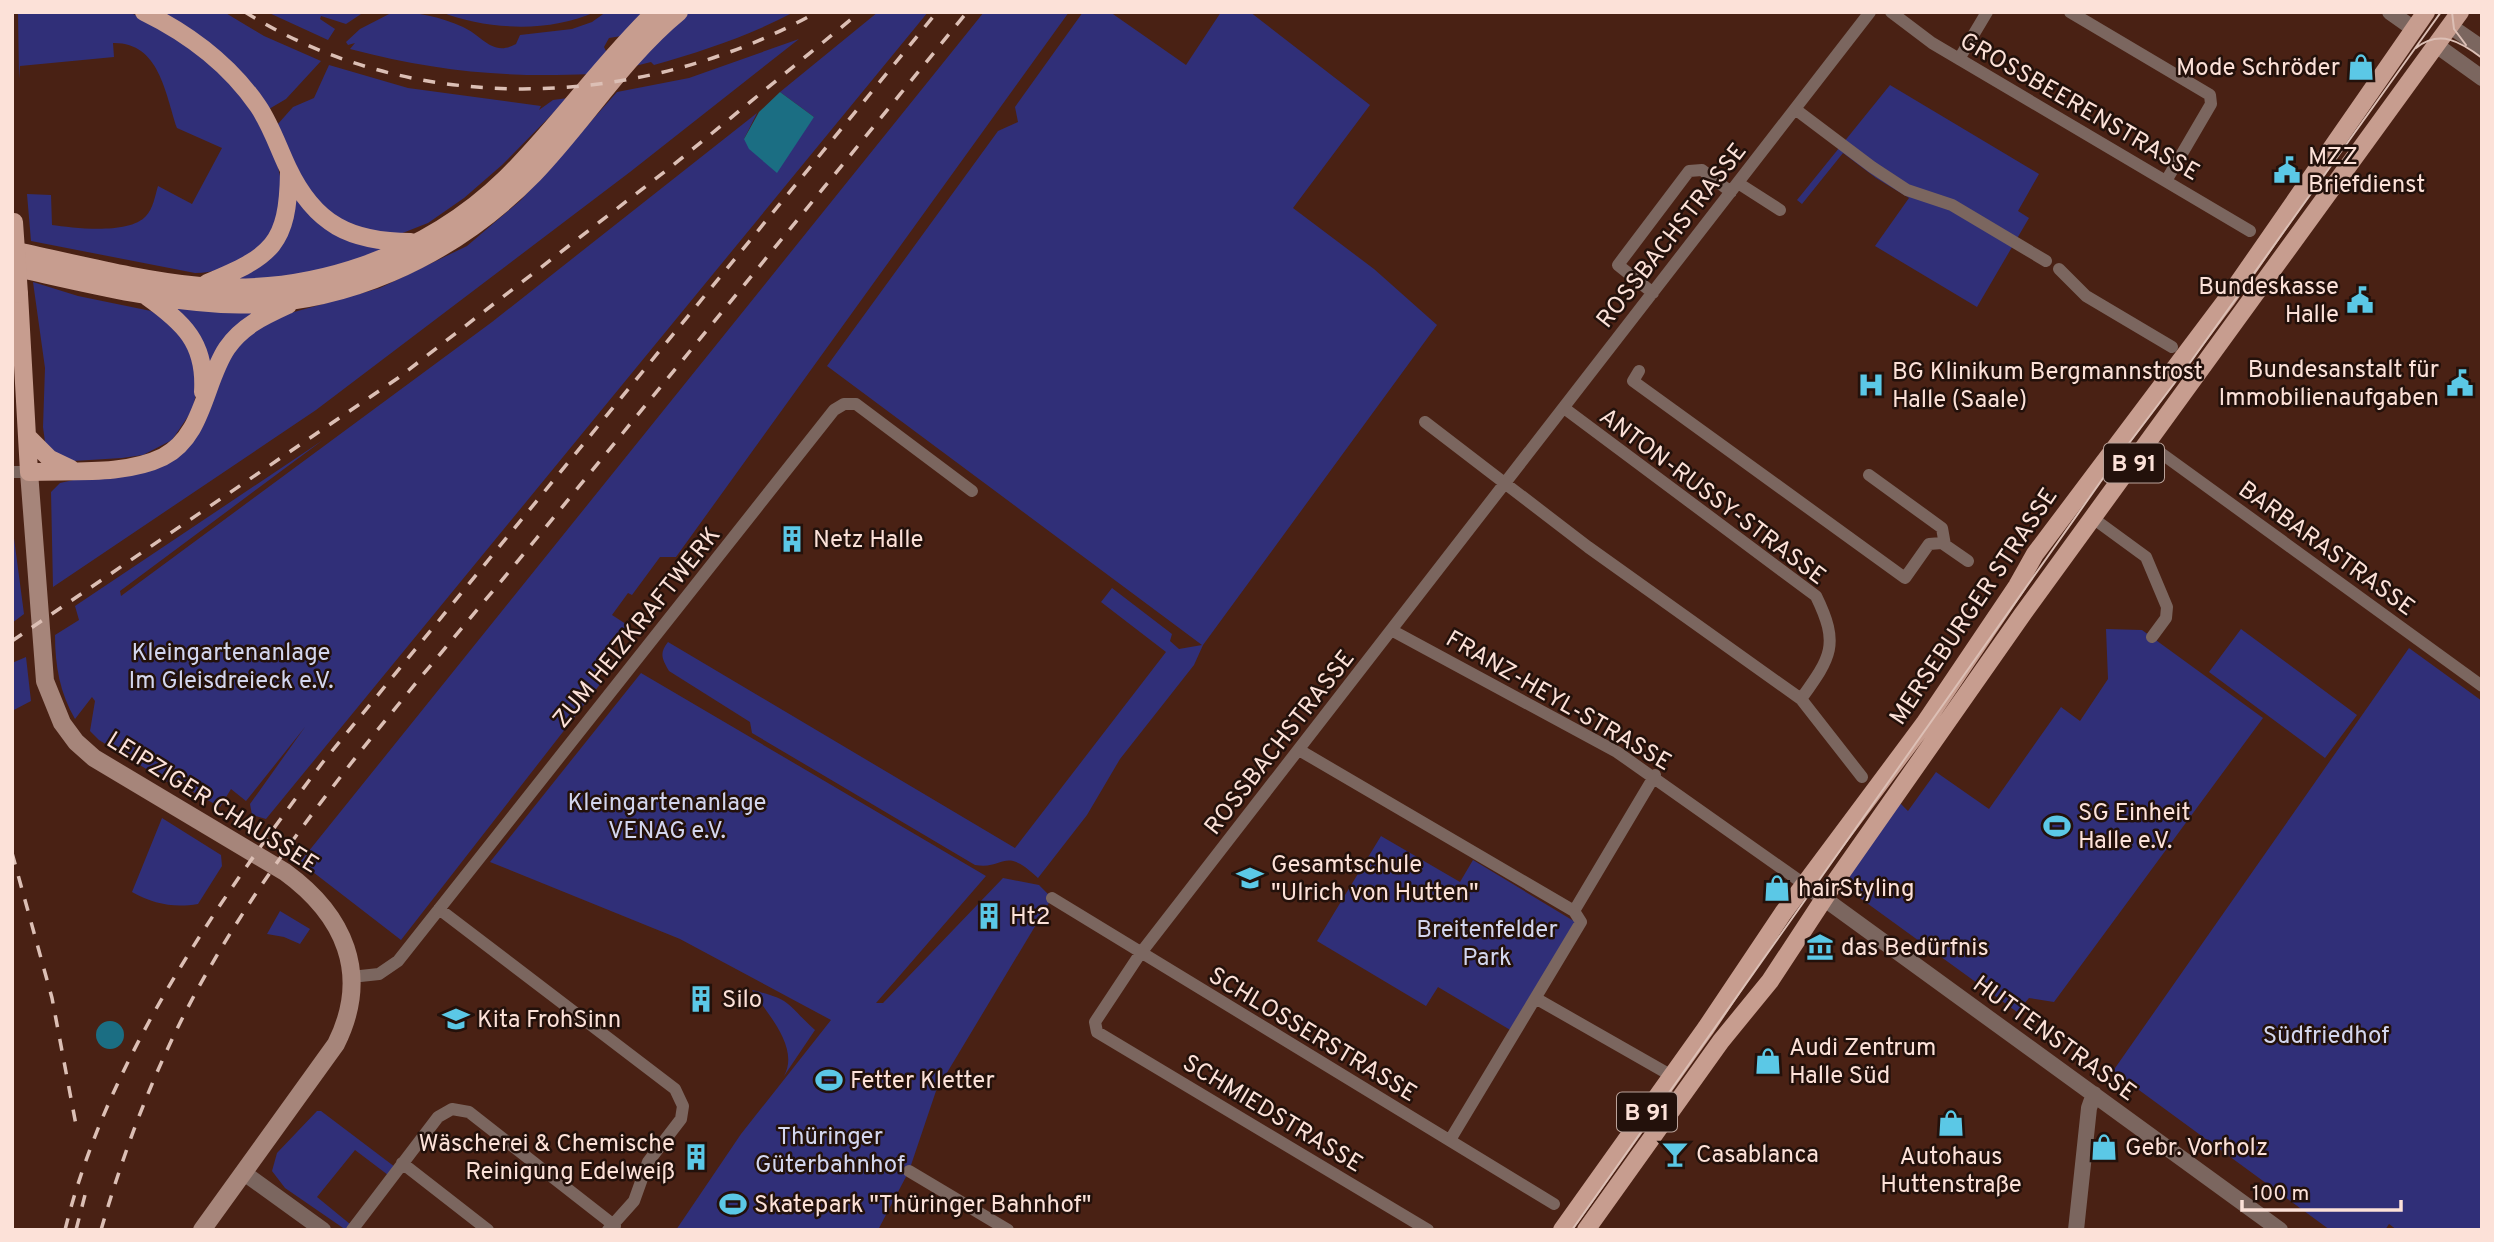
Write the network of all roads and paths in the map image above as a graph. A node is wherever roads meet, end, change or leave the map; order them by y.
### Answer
1 (144, 12) edge
2 (655, 12) edge
3 (679, 12) edge
4 (1870, 12) edge
5 (1891, 12) edge
6 (1987, 12) edge
7 (2070, 12) edge
8 (2390, 12) edge
9 (2428, 12) edge
10 (2455, 19) edge
11 (2414, 29) junction
12 (2437, 45) junction
13 (2482, 48) edge
14 (1959, 59) junction
15 (2482, 78) edge
16 (1795, 109) junction
17 (289, 171) junction
18 (2166, 181) junction
19 (1735, 188) junction
20 (1780, 210) dead end
21 (13, 216) edge
22 (2250, 231) dead end
23 (418, 242) junction
24 (12, 250) edge
25 (2046, 261) dead end
26 (12, 267) edge
27 (2059, 269) dead end
28 (201, 286) junction
29 (1653, 293) junction
30 (143, 294) junction
31 (302, 299) junction
32 (2172, 347) dead end
33 (1639, 371) dead end
34 (202, 406) junction
35 (1564, 408) junction
36 (1425, 422) dead end
37 (28, 437) junction
38 (2147, 443) junction
39 (74, 470) junction
40 (21, 472) edge
41 (1869, 475) dead end
42 (1506, 483) junction
43 (972, 491) dead end
44 (2094, 519) junction
45 (1945, 545) junction
46 (1968, 561) dead end
47 (1393, 631) junction
48 (2152, 637) dead end
49 (2482, 686) edge
50 (1801, 699) junction
51 (1299, 750) junction
52 (1655, 775) junction
53 (1862, 777) dead end
54 (1804, 884) junction
55 (1052, 898) dead end
56 (1825, 898) junction
57 (439, 909) junction
58 (1574, 911) junction
59 (1140, 954) junction
60 (351, 977) junction
61 (1537, 999) junction
62 (1097, 1032) joint
63 (1672, 1076) junction
64 (2094, 1094) junction
65 (1450, 1140) junction
66 (402, 1164) junction
67 (909, 1171) dead end
68 (244, 1173) junction
69 (1554, 1203) dead end
70 (611, 1228) edge
71 (202, 1230) edge
72 (323, 1230) edge
73 (352, 1230) edge
74 (488, 1230) edge
75 (1008, 1230) edge
76 (1428, 1230) edge
77 (1562, 1230) edge
78 (1586, 1230) edge
79 (2076, 1230) edge
80 (2280, 1230) edge

1 - 17 main road
2 - 23 main road
3 - 31 main road
4 - 16 street, ROSSBACHSTRASSE
5 - 14 street, GROSSBEERENSTRASSE
6 - 14 street
7 - 18 street
8 - 11 street
9 - 10 main road
9 - 11 main road, MERSEBURGER STRASSE / B 91
10 - 12 main road, MERSEBURGER STRASSE / B 91
10 - 13 street
11 - 12 main road
11 - 54 main road, MERSEBURGER STRASSE / B 91
12 - 15 street
12 - 38 main road, MERSEBURGER STRASSE / B 91
14 - 18 street, GROSSBEERENSTRASSE
16 - 19 street, ROSSBACHSTRASSE
16 - 25 street
17 - 23 main road
17 - 28 main road
18 - 22 street, GROSSBEERENSTRASSE
19 - 20 street
19 - 29 street, ROSSBACHSTRASSE
19 - 29 street
21 - 37 main road, LEIPZIGER CHAUSSEE, bridge
23 - 28 main road
24 - 28 main road
26 - 30 main road
27 - 32 street
29 - 35 street, ROSSBACHSTRASSE
30 - 31 main road
30 - 34 main road
31 - 34 main road
33 - 45 street
34 - 39 main road
35 - 42 street, ROSSBACHSTRASSE
35 - 50 street, ANTON-RUSSY-STRASSE
36 - 42 street
37 - 39 main road
37 - 40 main road, LEIPZIGER CHAUSSEE
38 - 44 main road, MERSEBURGER STRASSE / B 91
38 - 49 street, BARBARASTRASSE
39 - 40 main road
40 - 60 main road, LEIPZIGER CHAUSSEE
41 - 45 street
42 - 47 street, ROSSBACHSTRASSE
42 - 50 street
43 - 57 street, ZUM HEIZKRAFTWERK
44 - 48 street
44 - 56 main road, MERSEBURGER STRASSE / B 91
45 - 46 street
47 - 51 street, ROSSBACHSTRASSE
47 - 52 street, FRANZ-HEYL-STRASSE
50 - 53 street
51 - 58 street
51 - 59 street, ROSSBACHSTRASSE
52 - 54 street, FRANZ-HEYL-STRASSE
52 - 58 street
54 - 56 street, HUTTENSTRASSE
54 - 63 main road, MERSEBURGER STRASSE / B 91
55 - 59 street, SCHLOSSERSTRASSE
56 - 64 street, HUTTENSTRASSE
56 - 78 main road, MERSEBURGER STRASSE / B 91
57 - 60 street, ZUM HEIZKRAFTWERK
57 - 70 street
58 - 61 street
59 - 62 street, ROSSBACHSTRASSE
59 - 65 street, SCHLOSSERSTRASSE
60 - 68 main road, LEIPZIGER CHAUSSEE
61 - 63 street
61 - 65 street
62 - 76 street, SCHMIEDSTRASSE
63 - 77 main road, MERSEBURGER STRASSE / B 91
64 - 79 street
64 - 80 street, HUTTENSTRASSE
65 - 69 street, SCHLOSSERSTRASSE
66 - 70 street
66 - 73 street
66 - 74 street
67 - 75 street
68 - 71 main road, LEIPZIGER CHAUSSEE
68 - 72 street

